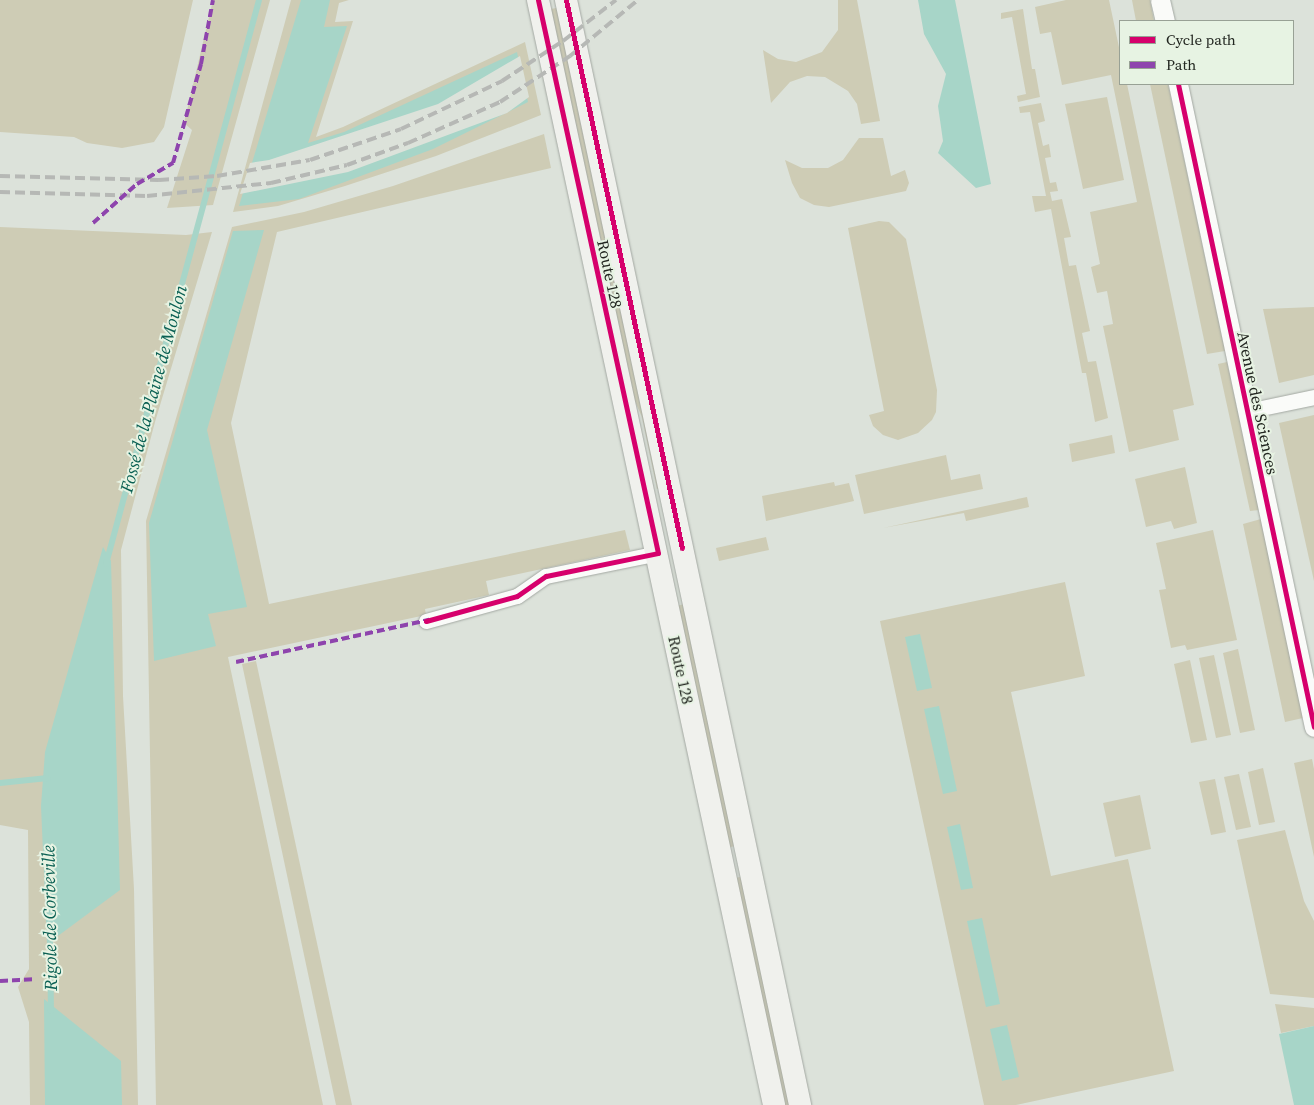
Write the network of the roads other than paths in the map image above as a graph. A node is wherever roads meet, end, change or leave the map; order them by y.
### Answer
1 (538, 0) edge
2 (566, 0) edge
3 (1160, 0) edge
4 (1165, 20) edge
5 (1178, 85) edge
6 (1314, 397) edge
7 (1247, 411) junction
8 (658, 553) junction
9 (426, 621) dead end
10 (1314, 727) edge
11 (774, 1105) edge
12 (800, 1105) edge

1 - 8 main road, Route 128
2 - 12 main road, Route 128
3 - 4 street
5 - 7 street, Avenue des Sciences
6 - 7 street
7 - 10 street, Avenue des Sciences
8 - 9 street
8 - 11 main road, Route 128

